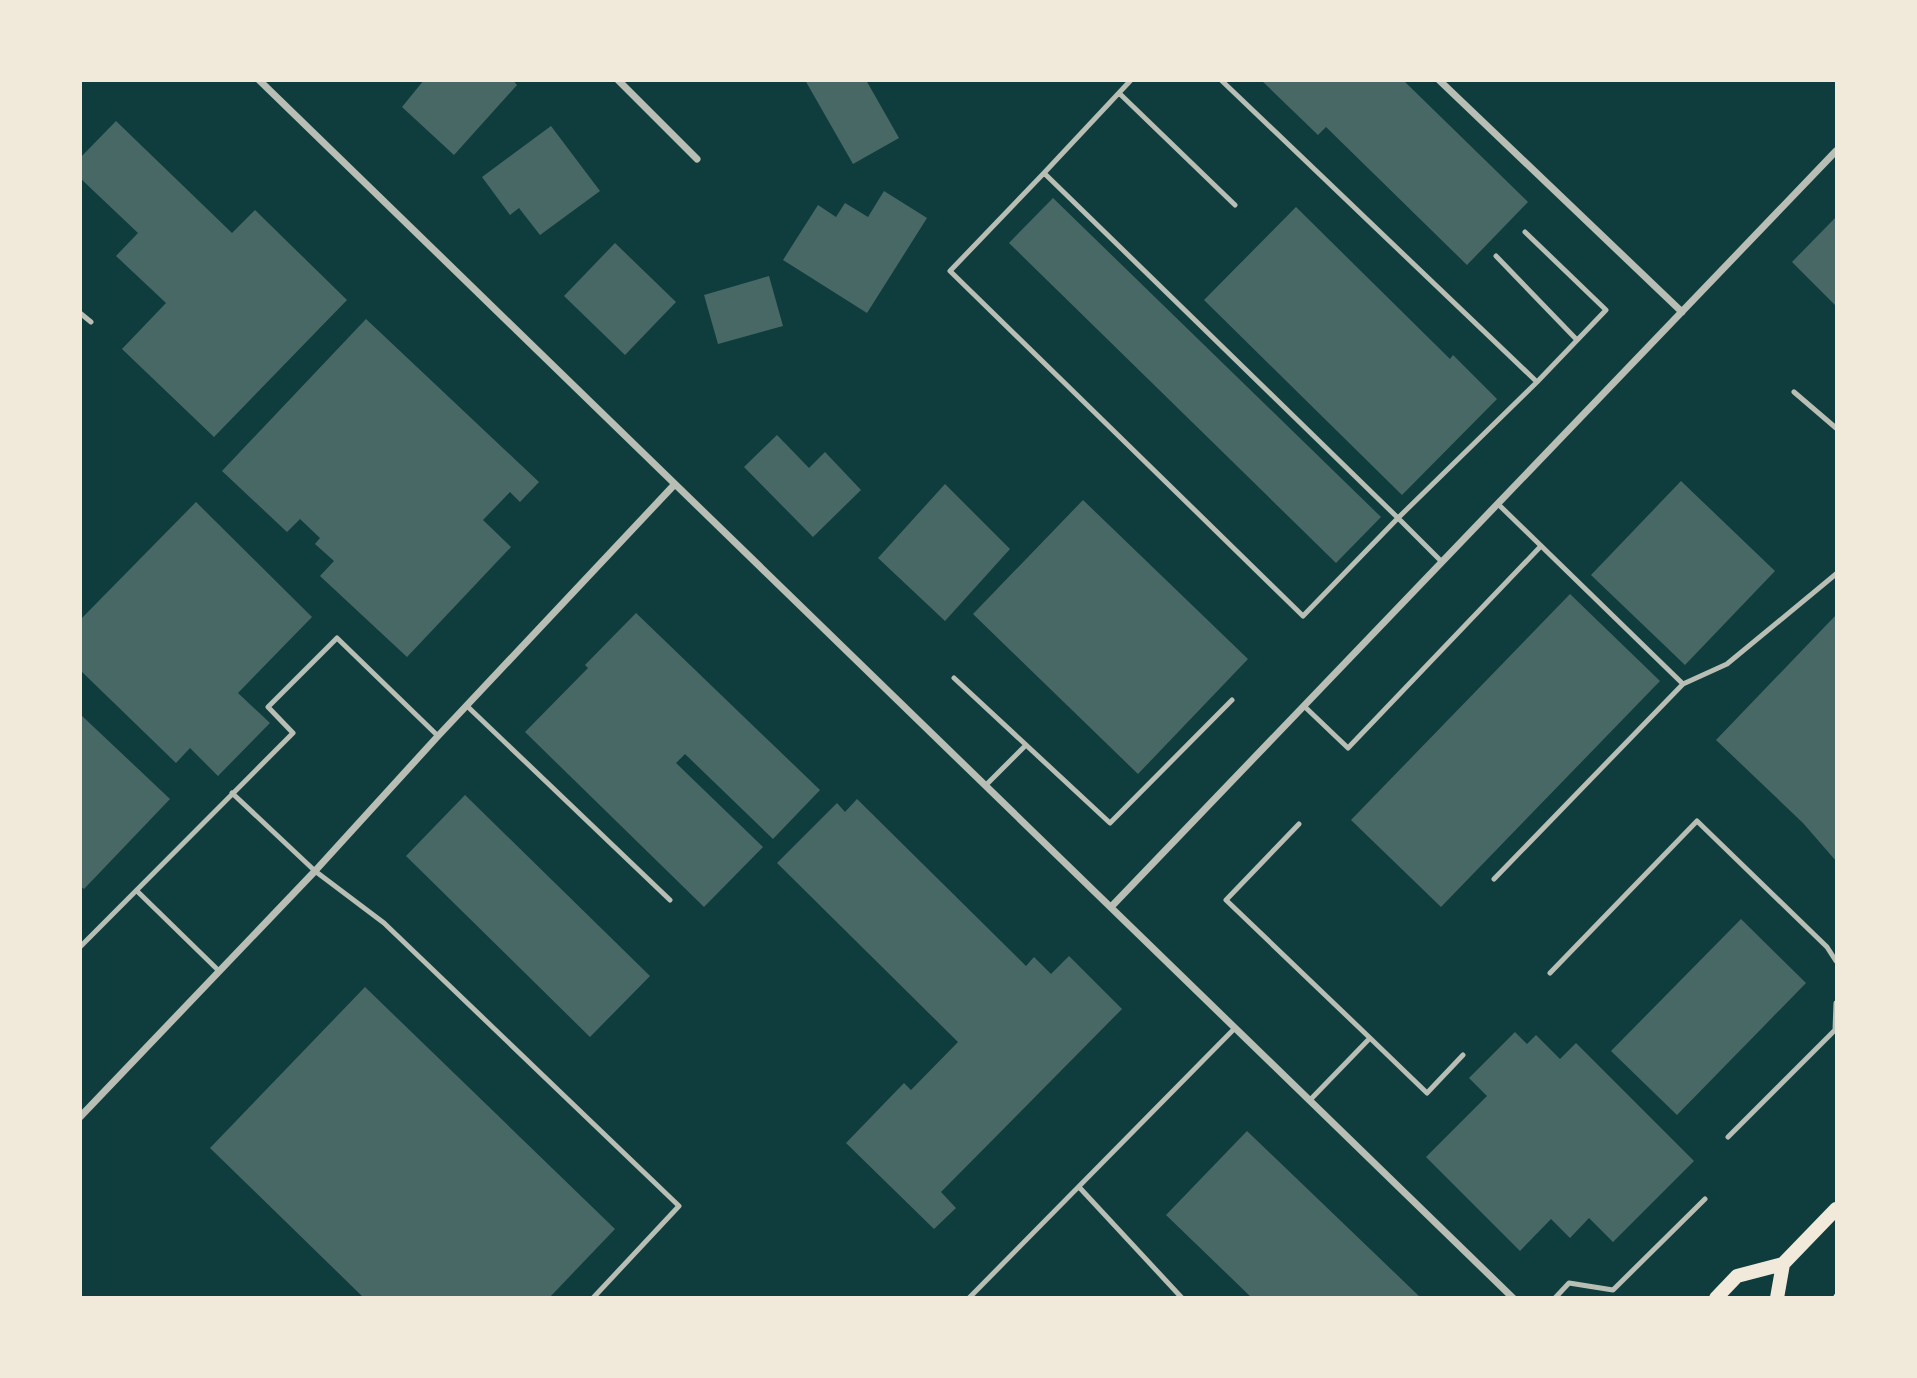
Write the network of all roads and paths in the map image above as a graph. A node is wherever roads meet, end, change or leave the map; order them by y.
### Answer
1 (259, 80) edge
2 (618, 80) edge
3 (1131, 80) edge
4 (1221, 80) edge
5 (1439, 80) edge
6 (1119, 93) junction
7 (1836, 151) edge
8 (698, 159) dead end
9 (1044, 173) junction
10 (1235, 205) dead end
11 (1525, 232) dead end
12 (1496, 256) dead end
13 (1682, 312) junction
14 (80, 313) edge
15 (90, 322) dead end
16 (1577, 340) junction
17 (1538, 382) junction
18 (1794, 392) dead end
19 (1836, 428) edge
20 (675, 484) junction
21 (1498, 504) junction
22 (1398, 518) junction
23 (1541, 547) junction
24 (1443, 562) junction
25 (1836, 574) edge
26 (954, 678) dead end
27 (1683, 684) junction
28 (1232, 700) dead end
29 (467, 706) junction
30 (1304, 706) junction
31 (438, 736) junction
32 (1026, 745) junction
33 (985, 786) junction
34 (232, 793) junction
35 (1299, 824) dead end
36 (315, 871) junction
37 (1494, 879) dead end
38 (137, 891) junction
39 (670, 900) dead end
40 (1111, 908) junction
41 (80, 947) edge
42 (1836, 961) edge
43 (219, 971) junction
44 (1550, 973) dead end
45 (1836, 1003) edge
46 (1235, 1028) junction
47 (1836, 1030) edge
48 (1370, 1038) junction
49 (1463, 1055) dead end
50 (1310, 1100) junction
51 (80, 1117) edge
52 (1728, 1138) dead end
53 (1079, 1186) junction
54 (1705, 1199) dead end
55 (1836, 1209) edge
56 (1783, 1264) junction
57 (593, 1297) edge
58 (969, 1297) edge
59 (1182, 1297) edge
60 (1513, 1297) edge
61 (1555, 1297) edge
62 (1716, 1297) edge
63 (1777, 1297) edge

1 - 20 street
2 - 8 street
3 - 6 lane
4 - 17 lane
5 - 13 street
6 - 9 lane
6 - 10 lane
7 - 13 street
9 - 22 lane
9 - 22 lane
11 - 16 lane
12 - 16 lane
13 - 21 street
14 - 15 lane
16 - 17 lane
17 - 22 lane
18 - 19 lane
20 - 29 street
20 - 33 street
21 - 23 lane
21 - 24 street
22 - 24 lane
23 - 27 lane
23 - 30 lane
24 - 30 street
25 - 27 lane
26 - 32 lane
27 - 37 lane
28 - 32 lane
29 - 31 street
29 - 39 lane
30 - 40 street
31 - 34 lane
31 - 36 street
32 - 33 lane
33 - 40 street
34 - 36 lane
34 - 38 lane
35 - 48 lane
36 - 43 street
36 - 57 lane
38 - 41 lane
38 - 43 lane
40 - 46 street
42 - 44 lane
43 - 51 street
45 - 47 lane
46 - 50 street
46 - 53 lane
47 - 52 lane
48 - 49 lane
48 - 50 lane
50 - 60 street
53 - 58 lane
53 - 59 lane
54 - 61 lane
55 - 56 main road
56 - 62 main road
56 - 63 main road

